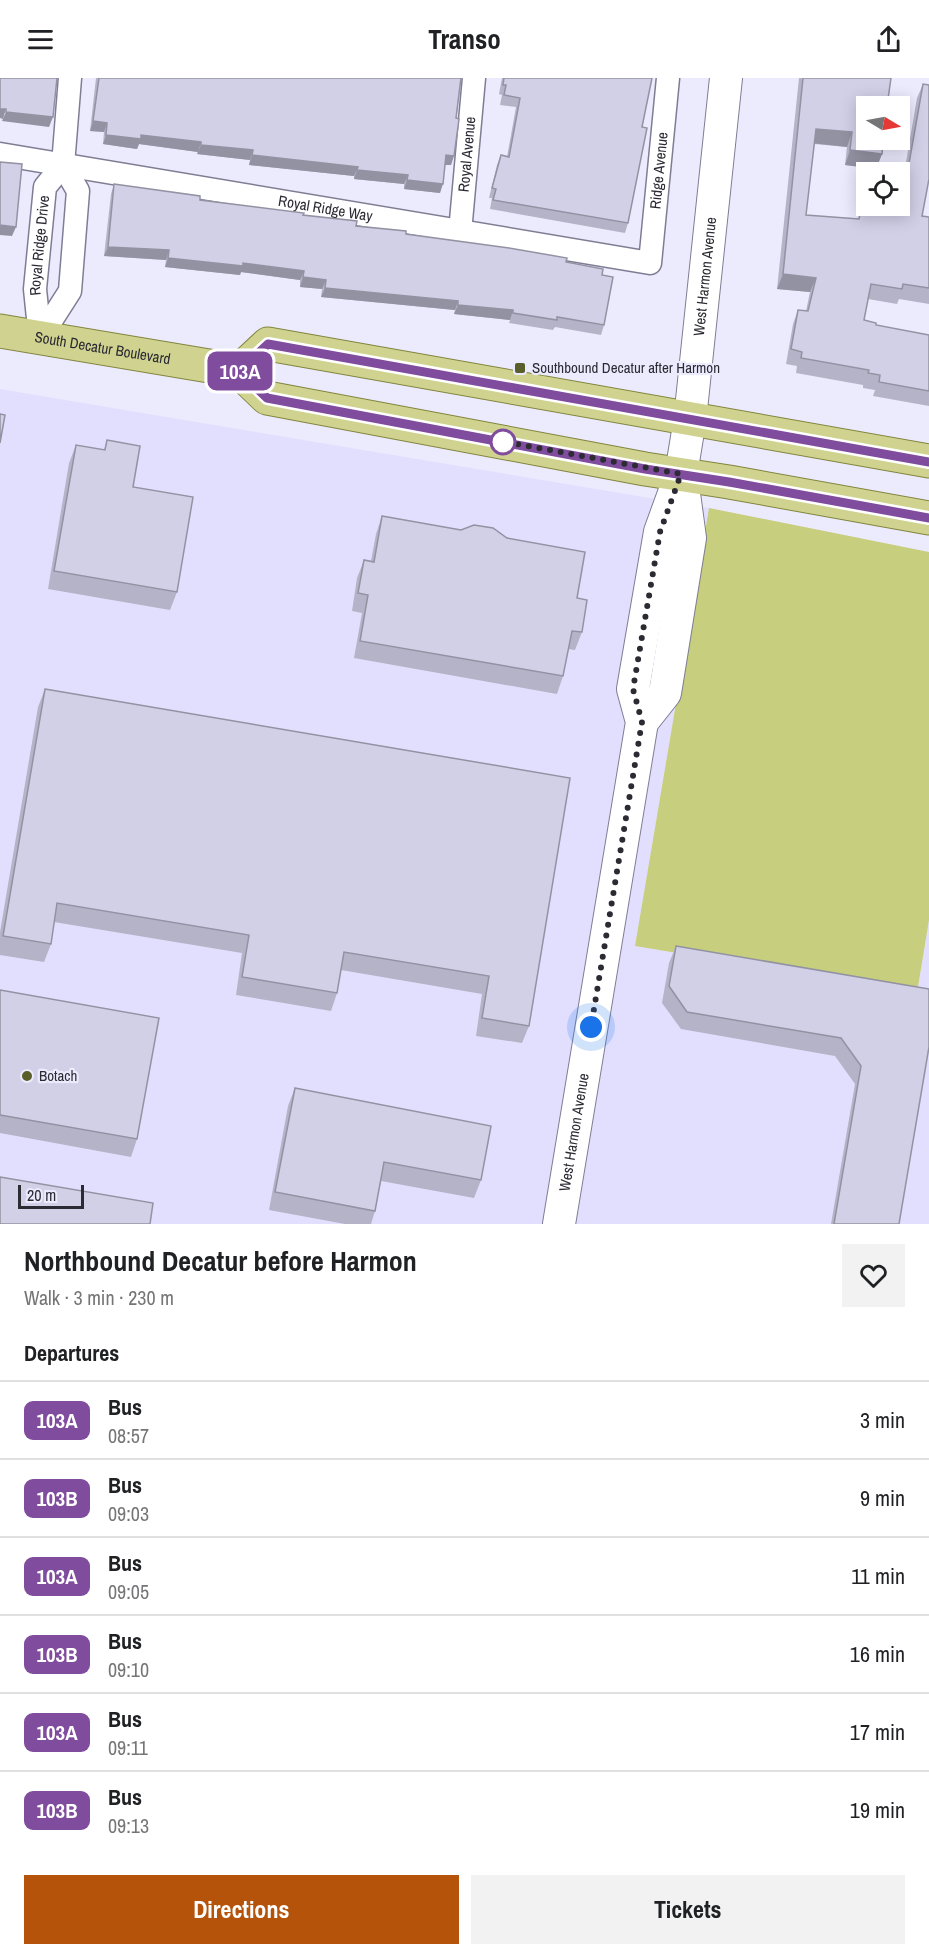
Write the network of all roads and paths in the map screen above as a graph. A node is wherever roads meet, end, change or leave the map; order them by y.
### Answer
1 (70, 78) edge
2 (474, 78) edge
3 (668, 78) edge
4 (726, 78) edge
5 (0, 154) edge
6 (63, 165) junction
7 (460, 232) junction
8 (650, 263) joint
9 (0, 331) edge
10 (40, 338) junction
11 (239, 371) junction
12 (690, 419) junction
13 (929, 462) edge
14 (681, 474) junction
15 (929, 518) edge
16 (559, 1224) edge

1 - 6 street
2 - 7 street, Royal Avenue
3 - 8 street, Ridge Avenue
4 - 12 main road, West Harmon Avenue
5 - 6 street, Royal Ridge Way
6 - 7 street, Royal Ridge Way
6 - 10 street, Royal Ridge Drive
6 - 10 street, Royal Ridge Drive
7 - 8 street, Royal Ridge Way
9 - 10 main road, South Decatur Boulevard
10 - 11 main road, South Decatur Boulevard
11 - 12 main road
11 - 14 main road
12 - 13 main road
12 - 14 main road, West Harmon Avenue
14 - 15 main road
14 - 16 main road, West Harmon Avenue

